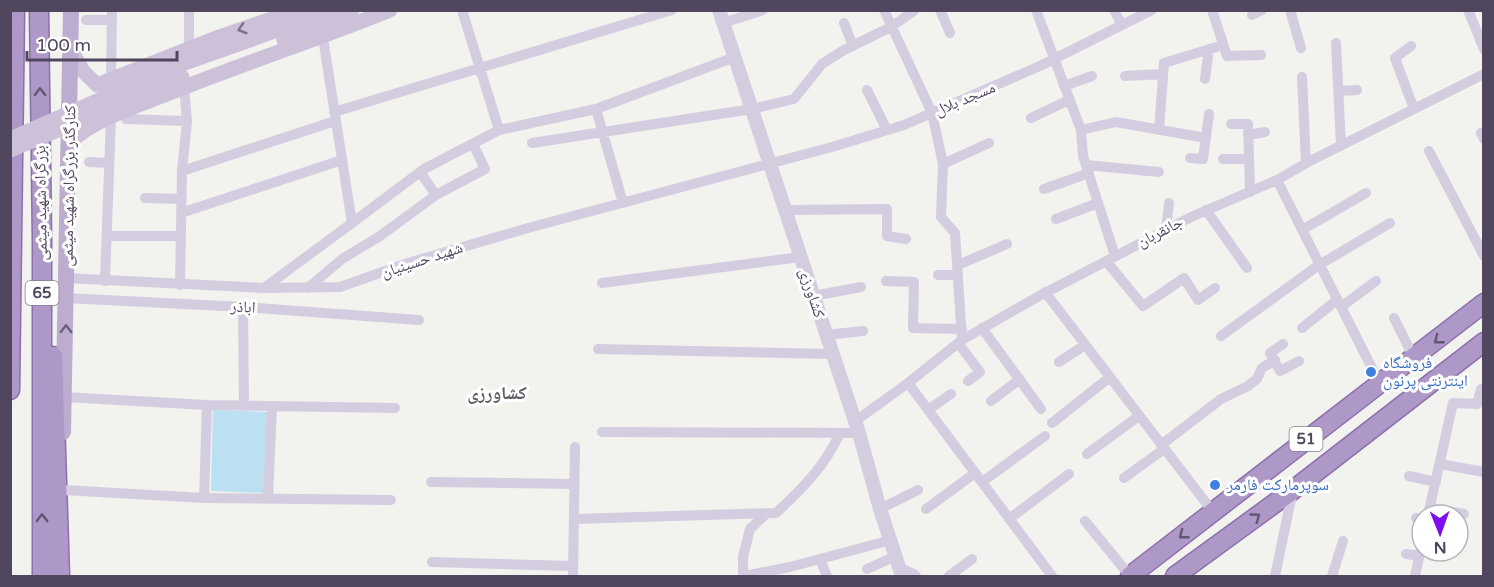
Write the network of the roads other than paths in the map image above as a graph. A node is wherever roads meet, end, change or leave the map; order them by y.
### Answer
1 (15, 10) edge
2 (39, 10) edge
3 (71, 10) edge
4 (189, 10) edge
5 (298, 10) edge
6 (333, 10) edge
7 (370, 10) edge
8 (390, 10) edge
9 (462, 10) edge
10 (672, 10) edge
11 (763, 10) edge
12 (884, 10) edge
13 (915, 10) edge
14 (940, 10) edge
15 (1036, 10) edge
16 (1114, 10) edge
17 (1152, 10) edge
18 (1212, 10) edge
19 (1290, 10) edge
20 (1468, 10) edge
21 (280, 13) edge
22 (112, 15) edge
23 (721, 17) edge
24 (86, 20) dead end
25 (843, 22) dead end
26 (1122, 25) junction
27 (891, 27) junction
28 (950, 33) dead end
29 (323, 38) junction
30 (1336, 43) dead end
31 (1223, 45) junction
32 (853, 46) junction
33 (1411, 46) dead end
34 (189, 48) junction
35 (1300, 48) dead end
36 (1209, 49) junction
37 (1484, 49) edge
38 (72, 52) junction
39 (1261, 55) dead end
40 (735, 57) junction
41 (1053, 59) junction
42 (480, 69) junction
43 (1164, 74) junction
44 (1484, 74) edge
45 (182, 76) junction
46 (1092, 76) dead end
47 (1125, 76) dead end
48 (1302, 77) dead end
49 (1205, 79) dead end
50 (104, 82) junction
51 (1064, 86) junction
52 (867, 90) dead end
53 (1357, 90) dead end
54 (1339, 91) junction
55 (1069, 100) junction
56 (596, 109) junction
57 (752, 109) junction
58 (1414, 109) junction
59 (932, 113) junction
60 (1209, 114) dead end
61 (335, 117) junction
62 (114, 118) junction
63 (1031, 118) dead end
64 (187, 121) junction
65 (1230, 124) dead end
66 (500, 130) junction
67 (887, 130) junction
68 (1081, 130) junction
69 (1159, 130) junction
70 (604, 132) junction
71 (1265, 132) dead end
72 (1248, 135) junction
73 (1206, 138) junction
74 (10, 139) edge
75 (70, 142) junction
76 (532, 142) dead end
77 (989, 143) dead end
78 (472, 144) junction
79 (1341, 146) junction
80 (10, 150) edge
81 (1429, 151) dead end
82 (1190, 158) dead end
83 (1223, 159) dead end
84 (1249, 159) junction
85 (342, 160) junction
86 (89, 162) dead end
87 (769, 162) junction
88 (110, 163) junction
89 (943, 164) junction
90 (1306, 164) junction
91 (1087, 169) junction
92 (182, 171) junction
93 (420, 172) junction
94 (1159, 172) dead end
95 (1277, 180) junction
96 (1044, 189) dead end
97 (1250, 192) junction
98 (1366, 193) dead end
99 (436, 195) junction
100 (145, 198) dead end
101 (182, 199) junction
102 (623, 203) junction
103 (1098, 203) junction
104 (1169, 203) dead end
105 (785, 210) junction
106 (1206, 210) junction
107 (181, 213) junction
108 (1056, 219) dead end
109 (352, 223) junction
110 (1390, 223) dead end
111 (1166, 230) junction
112 (1302, 230) junction
113 (112, 236) dead end
114 (181, 236) junction
115 (906, 239) dead end
116 (14, 241) junction
117 (42, 241) junction
118 (1007, 244) dead end
119 (1484, 256) edge
120 (800, 257) junction
121 (1110, 258) junction
122 (10, 261) edge
123 (1319, 265) junction
124 (1247, 268) dead end
125 (958, 270) junction
126 (938, 274) dead end
127 (66, 278) junction
128 (105, 281) junction
129 (886, 281) dead end
130 (1376, 281) dead end
131 (602, 283) dead end
132 (180, 285) junction
133 (861, 287) dead end
134 (264, 288) junction
135 (308, 288) junction
136 (1215, 288) dead end
137 (1045, 292) junction
138 (813, 296) junction
139 (66, 298) junction
140 (1484, 303) edge
141 (1339, 304) junction
142 (243, 307) junction
143 (1394, 318) dead end
144 (419, 320) dead end
145 (982, 328) junction
146 (1302, 328) dead end
147 (863, 331) dead end
148 (826, 335) junction
149 (1221, 336) dead end
150 (961, 337) junction
151 (1484, 342) edge
152 (1283, 344) dead end
153 (1085, 345) junction
154 (598, 349) dead end
155 (832, 354) junction
156 (1414, 358) junction
157 (1275, 360) junction
158 (1299, 361) dead end
159 (1059, 362) dead end
160 (1110, 377) junction
161 (1020, 379) junction
162 (968, 381) dead end
163 (1379, 382) junction
164 (908, 383) junction
165 (1481, 389) dead end
166 (10, 390) edge
167 (951, 394) dead end
168 (64, 397) junction
169 (991, 401) dead end
170 (207, 405) junction
171 (244, 406) junction
172 (272, 406) junction
173 (395, 408) dead end
174 (1041, 409) dead end
175 (928, 410) junction
176 (1139, 416) junction
177 (1052, 423) dead end
178 (857, 428) junction
179 (602, 432) dead end
180 (840, 433) junction
181 (1045, 436) dead end
182 (575, 447) dead end
183 (1163, 447) junction
184 (1087, 454) dead end
185 (1440, 464) junction
186 (1484, 472) edge
187 (975, 473) junction
188 (1069, 474) dead end
189 (1409, 476) dead end
190 (1124, 478) dead end
191 (431, 482) dead end
192 (982, 482) junction
193 (1436, 482) junction
194 (574, 484) junction
195 (63, 490) junction
196 (918, 490) dead end
197 (1293, 490) junction
198 (204, 498) junction
199 (268, 498) junction
200 (391, 500) dead end
201 (1431, 503) edge
202 (880, 509) junction
203 (926, 509) dead end
204 (1212, 512) junction
205 (765, 515) junction
206 (574, 519) junction
207 (1009, 519) junction
208 (1085, 521) dead end
209 (891, 540) junction
210 (1343, 541) dead end
211 (1406, 554) dead end
212 (1410, 555) edge
213 (820, 559) junction
214 (972, 559) dead end
215 (432, 562) dead end
216 (899, 567) edge
217 (867, 569) dead end
218 (573, 571) edge
219 (791, 572) edge
220 (42, 576) edge
221 (60, 576) edge
222 (743, 576) edge
223 (827, 576) edge
224 (916, 576) edge
225 (949, 576) edge
226 (1052, 576) edge
227 (1130, 576) edge
228 (1175, 576) edge
229 (1275, 576) edge
230 (1332, 576) edge

1 - 116 highway, بزرگراه شهید میثمی / 65
117 -> 2 highway, بزرگراه شهید میثمی / 65
3 - 38 main road, کنارگذر بزرگراه شهید میثمی
4 - 34 street
5 - 21 main road
6 - 45 main road
7 - 45 main road
8 - 29 main road
9 - 42 street
10 - 42 street
11 - 23 street
12 - 27 street
13 - 27 street
14 - 28 street
15 - 41 street
16 - 26 street
17 - 26 street, مسجد بلال
18 - 31 street
19 - 35 street
20 - 37 street
21 -> 34 main road
22 - 24 street
22 - 50 street
23 - 40 street, کشاورزی
25 - 32 street
26 - 41 street, مسجد بلال
27 - 32 street
27 - 59 street
29 - 45 main road
29 - 61 street
30 - 54 street
31 - 36 street
31 - 39 street
32 - 57 street
33 - 58 street
34 - 50 main road
36 - 43 street
36 - 49 street
38 - 50 main road
38 - 75 main road, کنارگذر بزرگراه شهید میثمی
40 - 56 street
40 - 57 street, کشاورزی
41 - 51 street
41 - 59 street, مسجد بلال
42 - 61 street
42 - 66 street
43 - 47 street
43 - 69 street
44 - 58 street, جانقربان
45 - 62 main road
45 - 64 street
45 - 74 main road, bridge
45 - 80 main road, bridge
46 - 51 street
48 - 90 street
50 - 62 main road
51 - 55 street
52 - 67 street
53 - 54 street
54 - 79 street
55 - 63 street
55 - 68 street
56 - 66 street
56 - 70 street
57 - 70 street
57 - 87 street, کشاورزی
58 - 79 street, جانقربان
59 - 67 street, مسجد بلال
59 - 89 street
60 - 73 street
61 - 85 street
61 - 92 street
62 - 64 street
62 - 75 main road
62 - 88 street
64 - 92 street
65 - 72 street
66 - 78 street
67 - 87 street, مسجد بلال
68 - 69 street
68 - 91 street
69 - 73 street
70 - 76 street
70 - 102 street
71 - 72 street
72 - 84 street
73 - 82 street
75 - 127 main road, کنارگذر بزرگراه شهید میثمی
77 - 89 street
78 - 93 street
78 - 99 street
79 - 90 street, جانقربان
81 - 119 street
83 - 84 street
84 - 97 street
85 - 107 street
85 - 109 street
86 - 88 street
87 - 102 street, شهید حسینیان
87 - 105 street, کشاورزی
88 - 128 street
89 - 125 street
90 - 95 street, جانقربان
91 - 94 street
91 - 96 street
91 - 103 street
92 - 101 street
93 - 99 street
93 - 109 street
95 - 97 street, جانقربان
95 - 112 street
97 - 106 street, جانقربان
98 - 112 street
99 - 135 street
100 - 101 street
101 - 107 street
102 - 135 street, شهید حسینیان
103 - 108 street
103 - 121 street
104 - 111 street
105 - 115 street
105 - 120 street, کشاورزی
106 - 111 street, جانقربان
106 - 124 street
107 - 114 street
109 - 134 street
110 - 123 street
111 - 121 street, جانقربان
112 - 123 street
113 - 114 street
114 - 132 street
116 - 122 highway
116 - 166 highway, بزرگراه شهید میثمی / 65
220 -> 117 highway, بزرگراه شهید میثمی / 65
117 - 221 highway
118 - 125 street
120 - 131 street
120 - 138 street, کشاورزی
121 - 136 street
121 - 137 street, جانقربان
123 - 141 street
123 - 149 street
125 - 126 street
125 - 150 street
127 - 128 street, شهید حسینیان
127 - 139 main road, کنارگذر بزرگراه شهید میثمی
128 - 132 street, شهید حسینیان
129 - 150 street
130 - 141 street
132 - 134 street, شهید حسینیان
133 - 138 street
134 - 135 street, شهید حسینیان
137 - 145 street, جانقربان
137 - 153 street
138 - 148 street, کشاورزی
139 - 142 street, اباذر
168 -> 139 main road, کنارگذر بزرگراه شهید میثمی
140 -> 156 highway, 51
141 - 146 street
141 - 163 street
142 - 144 street, اباذر
142 - 171 street
143 - 156 street
145 - 150 street, جانقربان
145 - 161 street
147 - 148 street
148 - 155 street, کشاورزی
150 - 162 street
150 - 164 street, جانقربان
151 - 197 highway, 51
152 - 157 street
153 - 159 street
153 - 160 street
154 - 155 street
155 - 178 street, کشاورزی
156 - 163 highway, 51
157 - 158 street
157 - 183 street
160 - 176 street
160 - 177 street
161 - 169 street
161 - 174 street
163 - 204 highway, 51
164 - 175 street
164 - 178 street, جانقربان
165 - 185 street
167 - 175 street
168 - 170 street
168 - 195 main road, کنارگذر بزرگراه شهید میثمی
170 - 171 street
170 - 198 street
171 - 172 street
172 - 173 street
172 - 199 street
175 - 187 street
176 - 183 street
176 - 184 street
178 - 180 street
178 - 202 street, کشاورزی
179 - 180 street
180 - 205 street
181 - 192 street
182 - 194 street
183 - 190 street
183 - 204 street
185 - 186 street
185 - 193 street
187 - 192 street
187 - 203 street
188 - 207 street
189 - 193 street
191 - 194 street
192 - 207 street
193 - 201 street
194 - 206 street
195 - 198 street
195 - 221 main road, کنارگذر بزرگراه شهید میثمی
196 - 202 street
228 -> 197 highway, 51
197 - 229 street
198 - 199 street
199 - 200 street
202 - 209 street, کشاورزی
204 -> 227 highway, 51
205 - 206 street
205 - 222 street
206 - 218 street
207 - 226 street
208 - 227 street
209 - 213 street
209 - 216 street, کشاورزی
210 - 230 street
211 - 212 street
213 - 219 street
213 - 223 street
214 - 225 street
215 - 218 street
216 - 217 street
216 - 224 street
219 - 222 street

